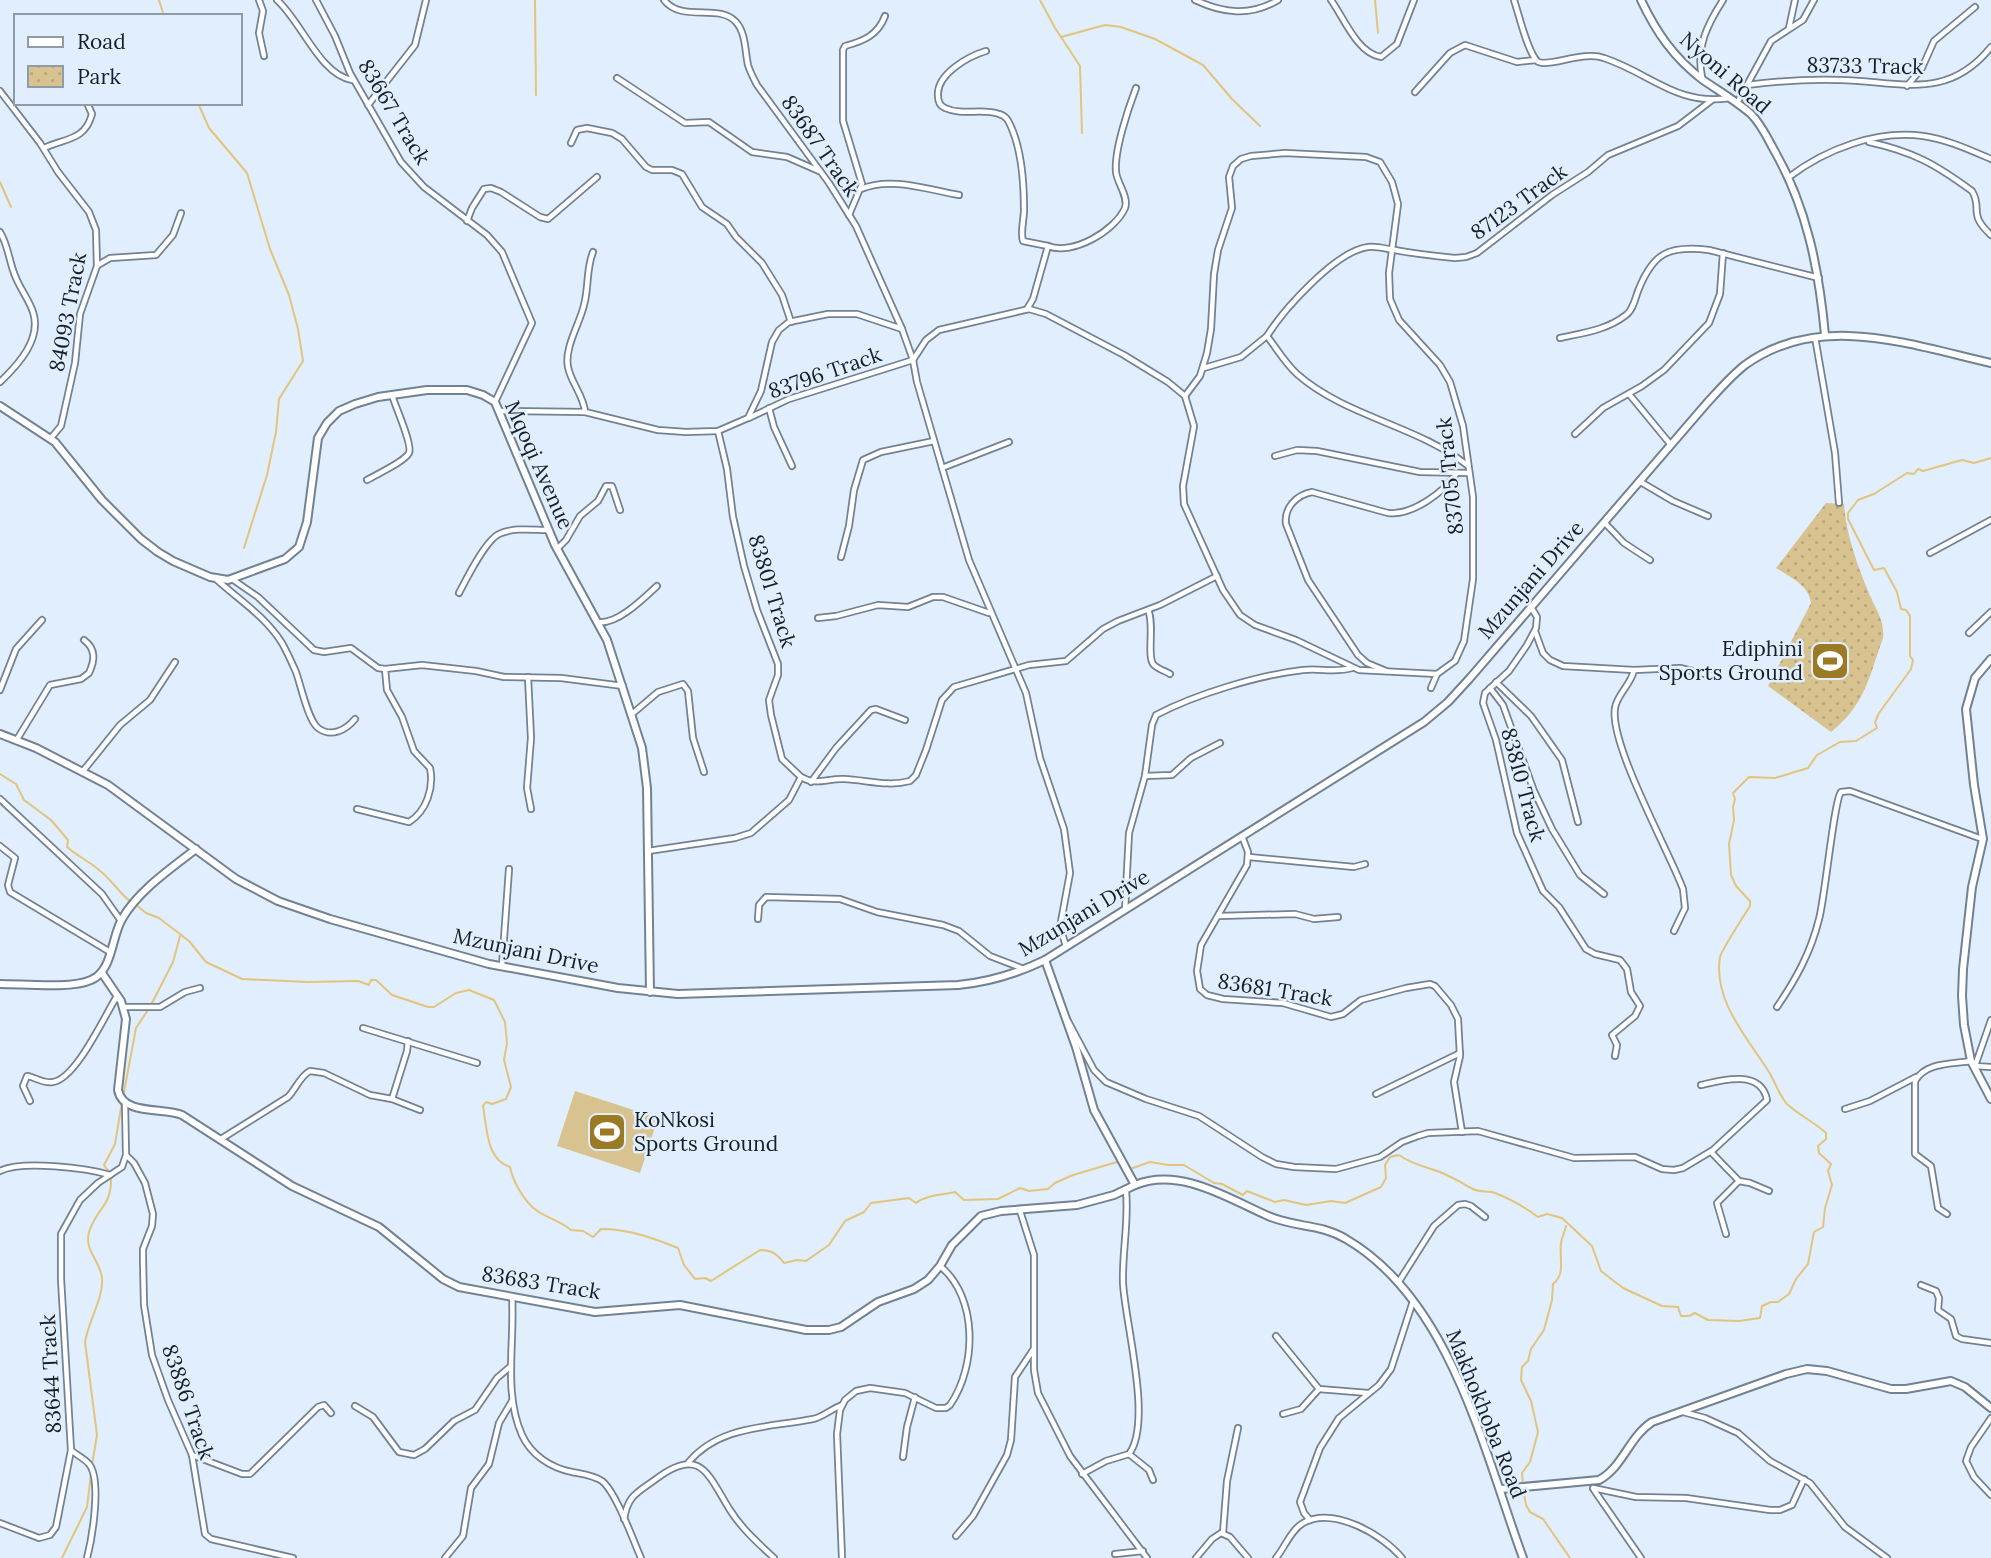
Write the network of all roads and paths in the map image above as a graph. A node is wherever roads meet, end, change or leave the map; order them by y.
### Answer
1 (259, 0) edge
2 (277, 0) edge
3 (316, 0) edge
4 (426, 0) edge
5 (664, 0) edge
6 (1195, 0) edge
7 (1278, 0) edge
8 (1331, 0) edge
9 (1414, 0) edge
10 (1514, 0) edge
11 (1641, 0) edge
12 (1723, 0) edge
13 (1795, 0) edge
14 (1814, 0) edge
15 (1975, 7) dead end
16 (885, 16) dead end
17 (1789, 29) junction
18 (1991, 47) edge
19 (986, 51) dead end
20 (264, 56) dead end
21 (1536, 60) junction
22 (617, 78) dead end
23 (1702, 79) junction
24 (353, 80) junction
25 (1748, 85) junction
26 (1907, 86) junction
27 (1136, 88) dead end
28 (0, 91) edge
29 (1415, 92) dead end
30 (1730, 98) junction
31 (1712, 100) junction
32 (1737, 103) junction
33 (89, 105) edge
34 (368, 105) junction
35 (1864, 141) junction
36 (571, 143) dead end
37 (44, 148) junction
38 (1991, 159) edge
39 (819, 171) junction
40 (597, 177) dead end
41 (1789, 177) junction
42 (861, 189) junction
43 (960, 194) dead end
44 (181, 213) dead end
45 (849, 215) junction
46 (467, 221) junction
47 (0, 232) edge
48 (1991, 235) edge
49 (1048, 246) junction
50 (1393, 250) junction
51 (593, 252) dead end
52 (1723, 253) junction
53 (97, 266) junction
54 (1820, 278) junction
55 (1027, 309) junction
56 (791, 322) junction
57 (902, 329) junction
58 (1825, 335) junction
59 (1267, 336) junction
60 (1814, 337) junction
61 (1560, 338) dead end
62 (913, 360) junction
63 (1991, 363) edge
64 (1203, 369) junction
65 (0, 382) edge
66 (1629, 394) junction
67 (392, 395) junction
68 (1185, 396) junction
69 (495, 402) junction
70 (0, 406) edge
71 (769, 408) junction
72 (499, 411) junction
73 (585, 412) junction
74 (748, 418) junction
75 (718, 431) junction
76 (1575, 433) dead end
77 (51, 438) junction
78 (934, 441) junction
79 (1009, 442) dead end
80 (1671, 445) junction
81 (1275, 456) dead end
82 (1467, 465) junction
83 (792, 466) dead end
84 (942, 468) junction
85 (1457, 473) junction
86 (1469, 473) junction
87 (367, 480) dead end
88 (1639, 481) junction
89 (1839, 503) dead end
90 (620, 510) dead end
91 (1708, 516) dead end
92 (1991, 520) edge
93 (1604, 522) junction
94 (548, 530) junction
95 (557, 549) junction
96 (1930, 553) dead end
97 (841, 557) dead end
98 (1650, 560) dead end
99 (1217, 576) junction
100 (216, 579) junction
101 (232, 579) junction
102 (657, 586) dead end
103 (459, 593) dead end
104 (1531, 607) junction
105 (1148, 610) junction
106 (1991, 612) edge
107 (990, 613) junction
108 (818, 618) dead end
109 (41, 620) dead end
110 (598, 622) junction
111 (1535, 631) junction
112 (1969, 633) dead end
113 (84, 640) dead end
114 (1991, 659) edge
115 (175, 662) dead end
116 (1353, 668) junction
117 (385, 669) junction
118 (1016, 670) junction
119 (1634, 670) junction
120 (1388, 672) junction
121 (1170, 674) dead end
122 (1437, 674) junction
123 (528, 677) junction
124 (1717, 677) dead end
125 (1496, 682) junction
126 (624, 686) junction
127 (1431, 688) dead end
128 (1490, 688) junction
129 (0, 691) edge
130 (632, 713) junction
131 (355, 719) dead end
132 (905, 720) dead end
133 (0, 734) edge
134 (16, 741) junction
135 (1220, 743) dead end
136 (83, 771) junction
137 (704, 772) dead end
138 (1145, 776) junction
139 (801, 777) junction
140 (811, 782) junction
141 (0, 799) edge
142 (357, 808) dead end
143 (531, 809) dead end
144 (1578, 821) dead end
145 (1242, 836) junction
146 (1983, 843) junction
147 (0, 846) edge
148 (1991, 848) edge
149 (196, 849) junction
150 (648, 851) junction
151 (1248, 857) junction
152 (1365, 864) dead end
153 (509, 869) dead end
154 (1604, 894) dead end
155 (1125, 910) junction
156 (1219, 916) junction
157 (1338, 917) dead end
158 (758, 919) dead end
159 (121, 921) junction
160 (1674, 931) dead end
161 (1066, 946) junction
162 (110, 952) junction
163 (1045, 960) junction
164 (502, 967) junction
165 (1025, 970) junction
166 (102, 972) junction
167 (0, 984) edge
168 (200, 989) dead end
169 (650, 992) junction
170 (117, 995) junction
171 (123, 1007) junction
172 (1777, 1007) dead end
173 (1065, 1018) junction
174 (1991, 1020) edge
175 (363, 1028) dead end
176 (408, 1041) junction
177 (1460, 1053) junction
178 (1615, 1056) dead end
179 (477, 1063) dead end
180 (1973, 1064) junction
181 (1991, 1066) edge
182 (1917, 1077) junction
183 (1701, 1085) dead end
184 (1376, 1094) dead end
185 (393, 1099) junction
186 (1991, 1099) edge
187 (30, 1101) dead end
188 (125, 1103) junction
189 (420, 1110) dead end
190 (1845, 1110) dead end
191 (1462, 1132) junction
192 (221, 1139) junction
193 (1711, 1152) junction
194 (126, 1155) junction
195 (0, 1171) edge
196 (111, 1175) junction
197 (1739, 1181) junction
198 (1135, 1185) junction
199 (1126, 1191) junction
200 (1769, 1191) dead end
201 (1020, 1211) junction
202 (1947, 1214) dead end
203 (1485, 1217) dead end
204 (1726, 1234) dead end
205 (940, 1266) junction
206 (1398, 1283) junction
207 (1921, 1285) dead end
208 (512, 1295) junction
209 (1413, 1300) junction
210 (1276, 1336) dead end
211 (1991, 1343) edge
212 (1034, 1349) junction
213 (512, 1366) junction
214 (1319, 1389) junction
215 (1369, 1393) junction
216 (915, 1397) junction
217 (513, 1400) junction
218 (842, 1405) junction
219 (355, 1406) dead end
220 (1991, 1408) edge
221 (1678, 1411) junction
222 (331, 1413) dead end
223 (1283, 1414) dead end
224 (1991, 1418) edge
225 (1238, 1428) dead end
226 (71, 1450) junction
227 (1129, 1454) junction
228 (192, 1455) junction
229 (903, 1457) dead end
230 (688, 1463) junction
231 (1082, 1474) junction
232 (1804, 1479) junction
233 (1153, 1480) dead end
234 (1590, 1485) junction
235 (1501, 1489) junction
236 (1991, 1495) edge
237 (624, 1520) junction
238 (1310, 1520) junction
239 (0, 1523) edge
240 (1223, 1533) junction
241 (956, 1536) dead end
242 (1143, 1551) junction
243 (1115, 1554) dead end
244 (87, 1558) edge
245 (293, 1558) edge
246 (445, 1558) edge
247 (641, 1558) edge
248 (774, 1558) edge
249 (842, 1558) edge
250 (1147, 1558) edge
251 (1196, 1558) edge
252 (1248, 1558) edge
253 (1276, 1558) edge
254 (1402, 1558) edge
255 (1523, 1558) edge
256 (1641, 1558) edge
257 (1887, 1558) edge

1 - 20 street
2 - 24 street
3 - 24 street, 83667 Track
4 - 34 street
5 - 39 street, 83687 Track
6 - 7 street
8 - 9 street
10 - 21 street
11 - 23 street, Nyoni Road
12 - 23 street
13 - 17 street
14 - 17 street
15 - 26 street
16 - 42 street
17 - 25 street
18 - 26 street, 83733 Track
19 - 49 street
21 - 29 street
21 - 31 street
22 - 39 street
23 - 30 street, Nyoni Road
24 - 34 street, 83667 Track
25 - 26 street, 83733 Track
25 - 32 street
27 - 49 street
28 - 37 street, 84093 Track
30 - 31 street
30 - 32 street, Nyoni Road
31 - 50 street, 87123 Track
32 - 41 street, Nyoni Road
33 - 37 street
34 - 46 street, 83667 Track
35 - 38 street
35 - 41 street
35 - 48 street
36 - 56 street
37 - 53 street, 84093 Track
39 - 45 street, 83687 Track
40 - 46 street
41 - 54 street, Nyoni Road
42 - 43 street
42 - 45 street
44 - 53 street
45 - 57 street, 83687 Track
46 - 69 street, 83667 Track
47 - 65 street
49 - 55 street
50 - 59 street, 87123 Track
50 - 64 street, 83705 Track
50 - 82 street, 83705 Track
51 - 73 street
52 - 54 street
52 - 61 street
52 - 66 street
53 - 77 street, 84093 Track
54 - 58 street, Nyoni Road
55 - 62 street
55 - 68 street
56 - 57 street
56 - 74 street
57 - 62 street, 83687 Track
58 - 60 street, Mzunjani Drive
58 - 63 street, Mzunjani Drive
59 - 64 street, 87123 Track
59 - 82 street
60 - 80 street, Mzunjani Drive
60 - 89 street
62 - 71 street, 83796 Track
62 - 78 street, 83687 Track
64 - 68 street, 83705 Track
66 - 76 street
66 - 80 street
67 - 69 street, Mqoqi Avenue
67 - 87 street
67 - 101 street, Mqoqi Avenue
68 - 99 street
69 - 72 street, Mqoqi Avenue
70 - 77 street, Mqoqi Avenue
71 - 74 street, 83796 Track
71 - 83 street
72 - 73 street
72 - 94 street, Mqoqi Avenue
73 - 75 street
74 - 75 street, 83796 Track
75 - 139 street, 83801 Track
77 - 100 street, Mqoqi Avenue
78 - 84 street, 83687 Track
78 - 97 street
79 - 84 street
80 - 88 street, Mzunjani Drive
81 - 85 street
82 - 86 street, 83705 Track
84 - 107 street, 83687 Track
85 - 86 street
85 - 120 street
86 - 122 street, 83705 Track
88 - 91 street
88 - 93 street, Mzunjani Drive
90 - 95 street
92 - 96 street
93 - 98 street
93 - 104 street, Mzunjani Drive
94 - 95 street, Mqoqi Avenue
94 - 103 street
95 - 110 street, Mqoqi Avenue
99 - 105 street
99 - 116 street
100 - 101 street, Mqoqi Avenue
100 - 131 street
101 - 117 street
102 - 110 street
104 - 111 street
104 - 145 street, Mzunjani Drive
105 - 118 street
105 - 121 street
106 - 112 street
107 - 108 street
107 - 118 street, 83687 Track
109 - 129 street
110 - 126 street, Mqoqi Avenue
111 - 119 street
111 - 125 street
113 - 134 street
114 - 146 street
115 - 136 street
116 - 120 street
116 - 138 street
117 - 123 street
117 - 142 street
118 - 140 street
118 - 161 street, 83687 Track
119 - 124 street
119 - 160 street
120 - 122 street
122 - 127 street, 83705 Track
123 - 126 street
123 - 143 street
125 - 128 street
125 - 144 street
126 - 130 street, Mqoqi Avenue
128 - 154 street
128 - 178 street, 83810 Track
130 - 137 street
130 - 150 street, Mqoqi Avenue
132 - 140 street
133 - 134 street, Mzunjani Drive
134 - 136 street, Mzunjani Drive
135 - 138 street
136 - 149 street, Mzunjani Drive
138 - 155 street
139 - 140 street
139 - 150 street
141 - 159 street
145 - 151 street
145 - 155 street, Mzunjani Drive
146 - 148 street
146 - 172 street
146 - 180 street
147 - 162 street
149 - 159 street
149 - 164 street, Mzunjani Drive
150 - 169 street, Mqoqi Avenue
151 - 152 street
151 - 156 street, 83681 Track
153 - 164 street
155 - 161 street, Mzunjani Drive
156 - 157 street
156 - 177 street, 83681 Track
158 - 165 street
159 - 162 street
161 - 163 street, Mzunjani Drive
162 - 166 street
163 - 165 street, Mzunjani Drive
163 - 173 street
164 - 169 street, Mzunjani Drive
165 - 169 street, Mzunjani Drive
166 - 167 street
166 - 170 street
168 - 171 street
170 - 171 street
170 - 187 street
171 - 188 street
173 - 191 street
173 - 198 street
174 - 180 street
175 - 176 street
176 - 179 street
176 - 185 street
177 - 184 street
177 - 191 street, 83681 Track
180 - 181 street
180 - 182 street
180 - 186 street
182 - 190 street
182 - 202 street
183 - 193 street
185 - 189 street
185 - 192 street
188 - 192 street, 83683 Track
188 - 194 street
191 - 193 street
192 - 208 street, 83683 Track
193 - 197 street
194 - 196 street, 83644 Track
194 - 228 street, 83886 Track
195 - 196 street
196 - 226 street, 83644 Track
197 - 200 street
197 - 204 street
198 - 199 street, 83683 Track
198 - 206 street, Makhokhoba Road
199 - 201 street, 83683 Track
199 - 227 street
201 - 205 street, 83683 Track
201 - 212 street
203 - 206 street
205 - 208 street, 83683 Track
205 - 216 street
206 - 209 street, Makhokhoba Road
207 - 211 street
208 - 213 street
209 - 215 street
209 - 235 street, Makhokhoba Road
210 - 214 street
212 - 231 street
212 - 241 street
213 - 217 street
213 - 219 street
214 - 215 street
214 - 223 street
215 - 238 street
216 - 218 street
216 - 229 street
217 - 237 street
217 - 246 street
218 - 230 street
218 - 249 street
220 - 221 street
221 - 232 street
221 - 234 street
222 - 228 street
224 - 236 street
225 - 240 street
226 - 239 street, 83644 Track
226 - 244 street
227 - 231 street
227 - 233 street
228 - 245 street, 83886 Track
230 - 237 street
230 - 248 street
231 - 242 street
232 - 234 street
232 - 257 street
234 - 235 street
234 - 256 street
235 - 255 street, Makhokhoba Road
237 - 247 street
238 - 253 street
238 - 254 street
240 - 251 street
240 - 252 street
242 - 243 street
242 - 250 street

